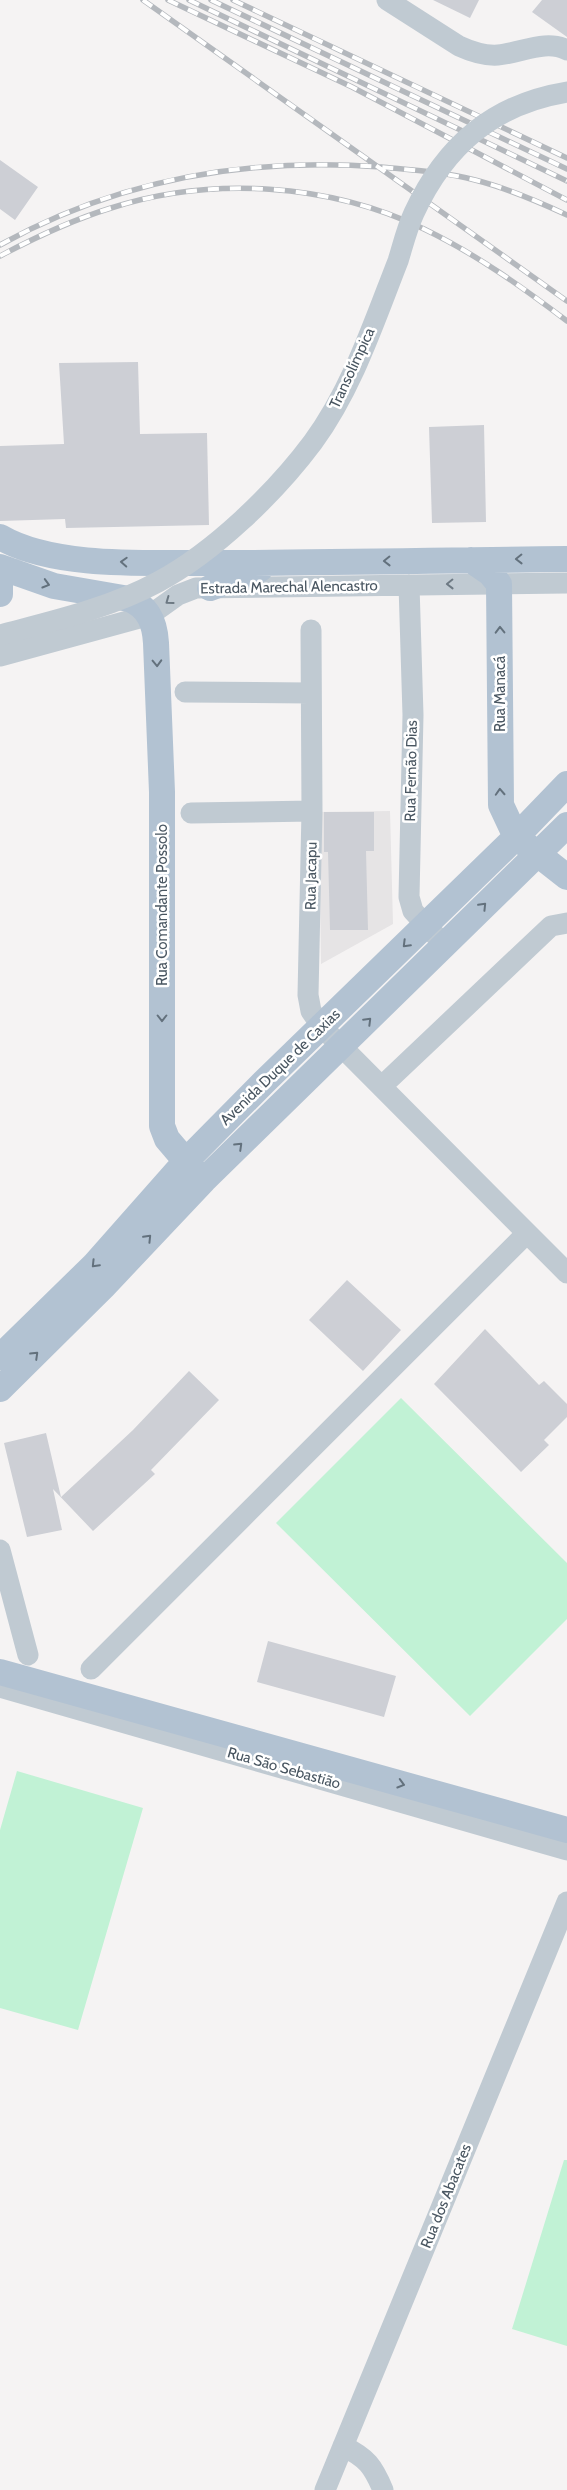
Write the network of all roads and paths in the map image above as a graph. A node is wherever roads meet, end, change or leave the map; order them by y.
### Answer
1 (387, 0) edge
2 (561, 47) edge
3 (567, 92) edge
4 (0, 537) edge
5 (567, 559) edge
6 (471, 560) junction
7 (277, 563) junction
8 (0, 567) edge
9 (0, 579) edge
10 (567, 583) edge
11 (499, 584) junction
12 (409, 585) junction
13 (210, 588) junction
14 (0, 594) edge
15 (150, 615) junction
16 (311, 630) dead end
17 (0, 635) edge
18 (0, 656) edge
19 (185, 692) dead end
20 (310, 693) junction
21 (567, 784) edge
22 (312, 811) junction
23 (191, 813) dead end
24 (567, 825) edge
25 (516, 837) junction
26 (537, 854) junction
27 (567, 877) edge
28 (567, 923) edge
29 (425, 925) junction
30 (445, 944) junction
31 (322, 1027) junction
32 (341, 1047) junction
33 (382, 1086) junction
34 (185, 1162) junction
35 (204, 1180) junction
36 (527, 1233) junction
37 (567, 1273) edge
38 (0, 1357) edge
39 (0, 1389) edge
40 (0, 1550) edge
41 (28, 1655) dead end
42 (90, 1669) dead end
43 (0, 1672) edge
44 (0, 1687) edge
45 (567, 1830) edge
46 (567, 1850) edge
47 (567, 1902) edge
48 (343, 2446) junction
49 (324, 2490) edge
50 (383, 2490) edge

1 - 2 street
3 - 17 street, Transolímpica, bridge
7 -> 4 main road, Estrada Marechal Alencastro
5 -> 6 main road, Estrada Marechal Alencastro
6 -> 7 main road, Estrada Marechal Alencastro
6 - 11 main road
7 - 13 main road
8 -> 15 main road
9 - 14 main road
10 - 11 street, Estrada Marechal Alencastro
11 -> 12 street, Estrada Marechal Alencastro
25 -> 11 main road, Rua Manacá
12 - 13 street, Estrada Marechal Alencastro
12 - 29 street, Rua Fernão Dias
13 -> 15 street, Estrada Marechal Alencastro
15 - 18 street
15 -> 34 main road, Rua Comandante Possolo
16 - 20 street, Rua Jacapu
19 - 20 street
20 - 22 street, Rua Jacapu
21 - 25 main road, Avenida Duque de Caxias
22 - 23 street
22 - 31 street, Rua Jacapu
24 - 26 main road, Avenida Duque de Caxias
25 - 26 main road
25 - 29 main road, Avenida Duque de Caxias
26 - 27 main road
30 -> 26 main road, Avenida Duque de Caxias
28 - 33 street
29 - 30 street, Rua Fernão Dias
29 -> 31 main road, Avenida Duque de Caxias
32 -> 30 main road, Avenida Duque de Caxias
31 - 32 street, Rua Jacapu
31 - 34 main road, Avenida Duque de Caxias
32 - 33 street, Rua Jacapu
35 -> 32 main road, Avenida Duque de Caxias
33 - 36 street, Rua Jacapu
34 - 35 main road, Rua Comandante Possolo
34 -> 38 main road, Avenida Duque de Caxias
39 -> 35 main road, Avenida Duque de Caxias
36 - 37 street, Rua Jacapu
36 - 42 street
40 - 41 street
43 -> 45 main road, Rua São Sebastião
44 - 46 street, Rua São Sebastião
47 - 48 street, Rua dos Abacates
48 - 49 street, Rua dos Abacates
48 - 50 street

